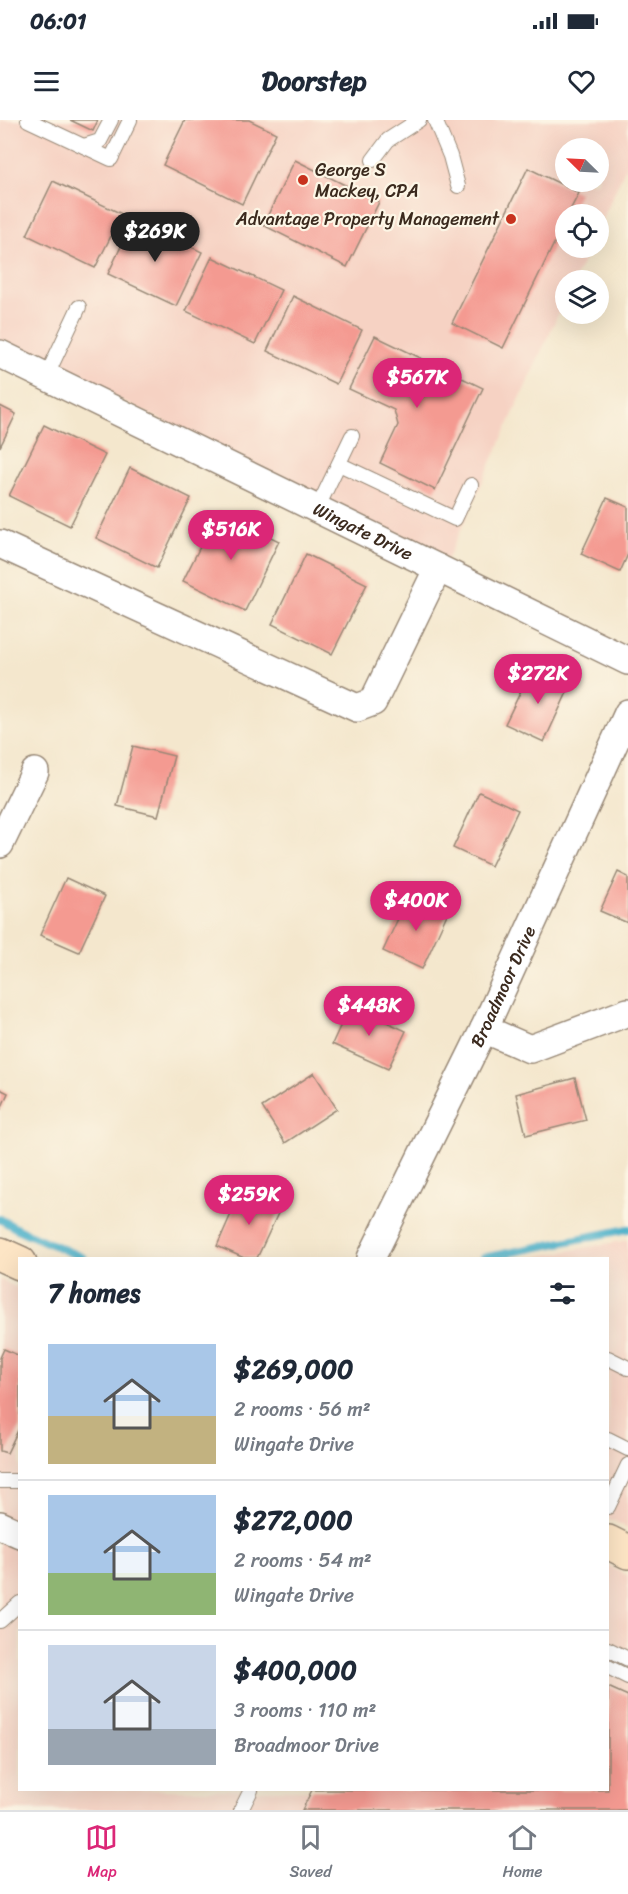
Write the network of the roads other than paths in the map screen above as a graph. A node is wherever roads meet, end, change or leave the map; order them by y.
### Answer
1 (28, 120) edge
2 (111, 120) edge
3 (130, 120) edge
4 (419, 120) edge
5 (435, 120) edge
6 (84, 146) junction
7 (373, 160) dead end
8 (458, 186) dead end
9 (79, 307) dead end
10 (0, 354) edge
11 (46, 377) junction
12 (352, 436) dead end
13 (339, 464) junction
14 (471, 485) dead end
15 (317, 509) junction
16 (0, 543) edge
17 (438, 568) junction
18 (628, 661) edge
19 (628, 713) edge
20 (35, 772) dead end
21 (0, 844) edge
22 (628, 1012) edge
23 (484, 1029) junction
24 (371, 1257) edge
25 (609, 1358) edge
26 (628, 1368) edge
27 (609, 1440) edge
28 (628, 1449) edge
29 (628, 1465) edge
30 (18, 1481) edge
31 (0, 1482) edge
32 (609, 1505) edge
33 (0, 1525) edge
34 (18, 1533) edge
35 (609, 1542) edge
36 (628, 1552) edge
37 (18, 1605) edge
38 (0, 1621) edge
39 (609, 1650) edge
40 (628, 1659) edge
41 (609, 1668) edge
42 (628, 1677) edge
43 (250, 1791) edge
44 (241, 1810) edge

1 - 6 lane
2 - 6 lane
3 - 6 lane
4 - 7 lane
5 - 8 lane
9 - 11 lane
10 - 11 street, Wingate Drive
11 - 15 street, Wingate Drive
12 - 13 lane
13 - 14 lane
13 - 15 lane
15 - 17 street, Wingate Drive
16 - 17 street
17 - 18 street, Wingate Drive
19 - 23 street, Broadmoor Drive
20 - 21 street
22 - 23 street
23 - 24 street, Broadmoor Drive
25 - 26 lane
27 - 28 lane
29 - 32 lane
30 - 31 lane
33 - 34 street
35 - 36 main road
37 - 38 lane
39 - 40 lane
41 - 42 lane
43 - 44 lane

